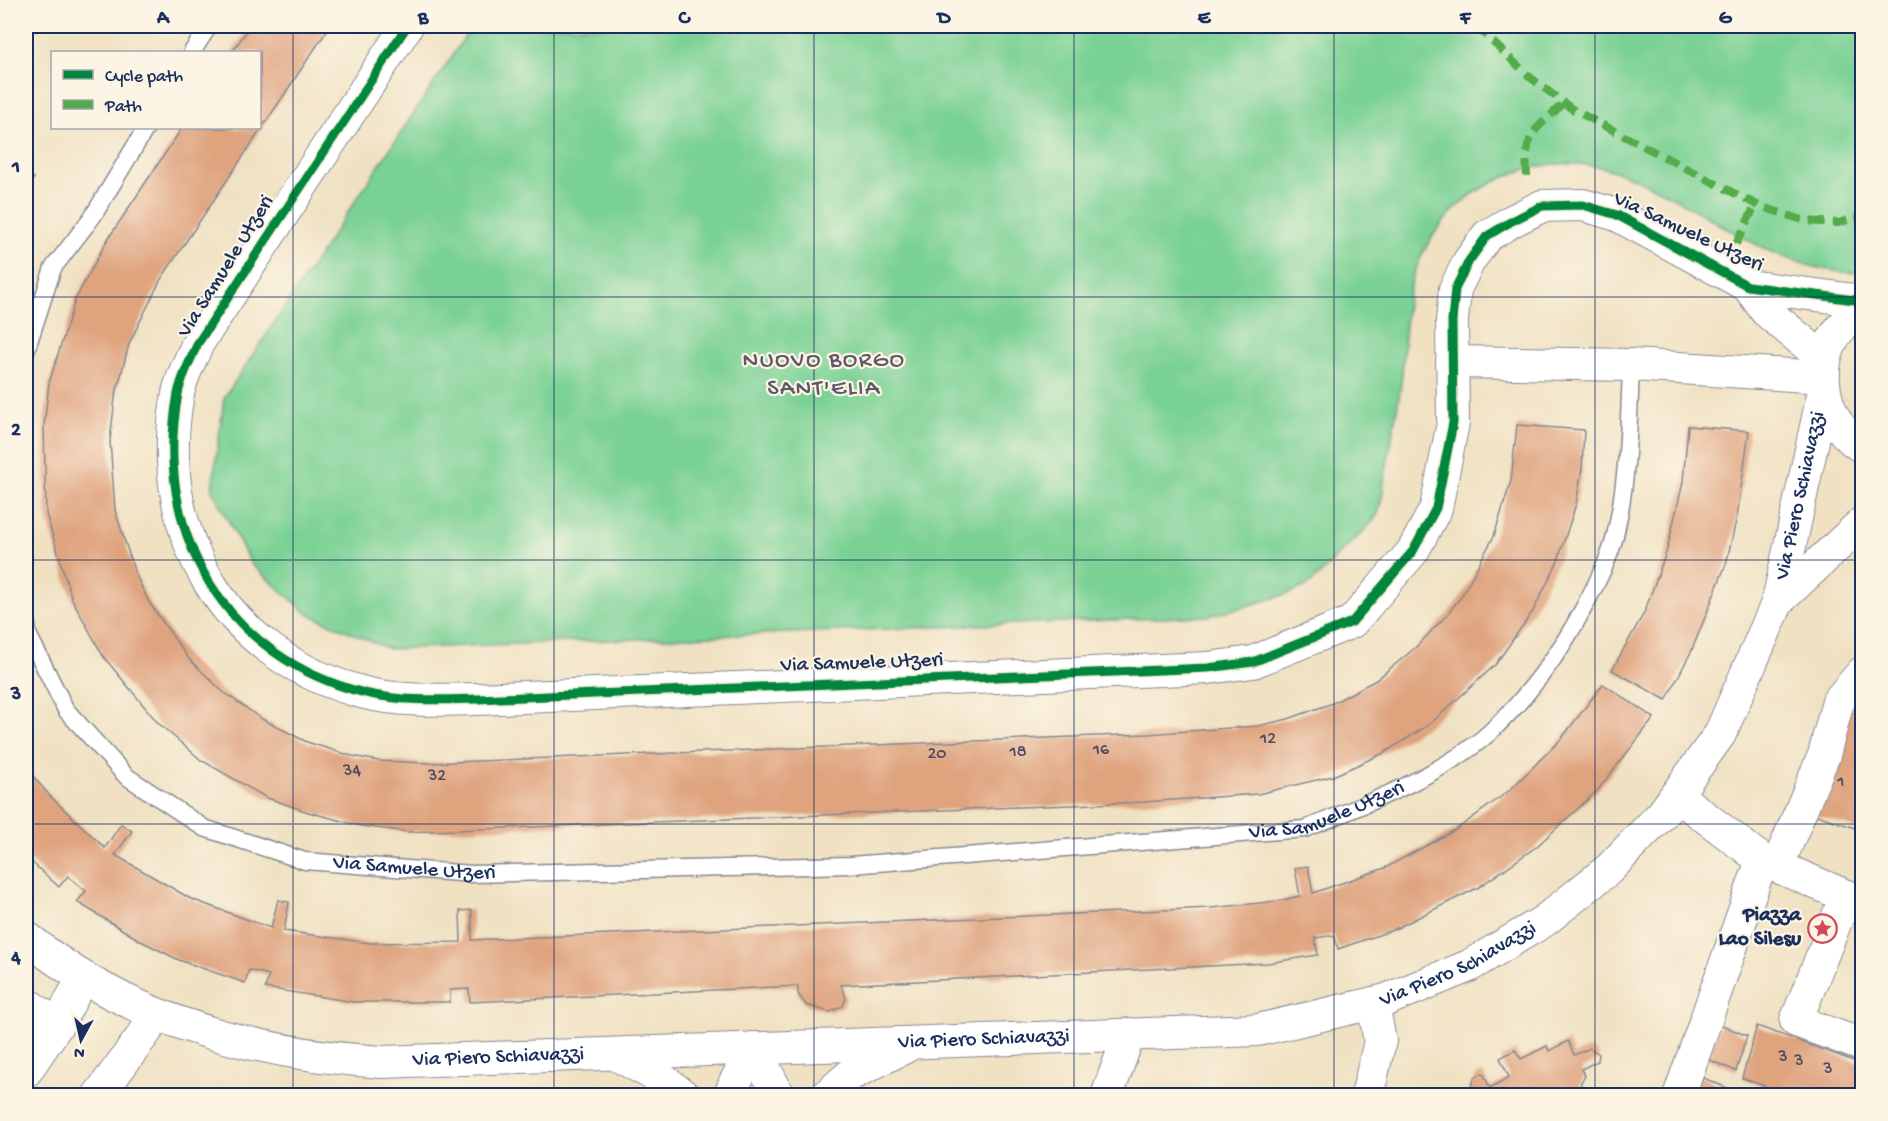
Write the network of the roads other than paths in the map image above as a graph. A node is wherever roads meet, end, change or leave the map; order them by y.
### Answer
1 (209, 26) edge
2 (407, 26) edge
3 (193, 51) edge
4 (145, 129) edge
5 (1748, 286) junction
6 (1863, 301) edge
7 (1863, 312) edge
8 (26, 351) edge
9 (1452, 362) junction
10 (1631, 365) junction
11 (1824, 376) junction
12 (1863, 447) edge
13 (1863, 523) edge
14 (1778, 601) junction
15 (26, 617) edge
16 (1863, 673) edge
17 (1676, 795) junction
18 (1770, 862) junction
19 (26, 938) edge
20 (82, 978) junction
21 (26, 1003) edge
22 (1374, 1003) junction
23 (158, 1015) junction
24 (57, 1024) junction
25 (1129, 1034) junction
26 (916, 1042) junction
27 (1863, 1045) edge
28 (754, 1048) junction
29 (614, 1053) junction
30 (26, 1071) edge
31 (98, 1095) edge
32 (684, 1095) edge
33 (730, 1095) edge
34 (779, 1095) edge
35 (826, 1095) edge
36 (1107, 1095) edge
37 (1367, 1095) edge
38 (1678, 1095) edge

1 - 3 lane
2 - 9 street, Via Samuele Utzeri
4 - 8 lane
5 - 6 street, Via Samuele Utzeri
5 - 9 street, Via Samuele Utzeri
5 - 11 street
7 - 11 street, Via Piero Schiavazzi
9 - 10 street
10 - 11 street
10 - 15 lane, Via Samuele Utzeri
11 - 12 street
11 - 14 street, Via Piero Schiavazzi
13 - 14 street, Via Piero Schiavazzi
14 - 17 street, Via Piero Schiavazzi
16 - 18 street
17 - 18 street
17 - 22 street, Via Piero Schiavazzi
18 - 27 street
18 - 38 street
19 - 20 street, Via Piero Schiavazzi
20 - 23 street, Via Piero Schiavazzi
20 - 24 street
21 - 24 street
22 - 25 street, Via Piero Schiavazzi
22 - 37 street
23 - 29 street, Via Piero Schiavazzi
23 - 31 street
24 - 30 street
25 - 26 street, Via Piero Schiavazzi
25 - 36 street
26 - 28 street, Via Piero Schiavazzi
26 - 35 street
28 - 29 street, Via Piero Schiavazzi
28 - 33 street
28 - 34 street
29 - 32 street

